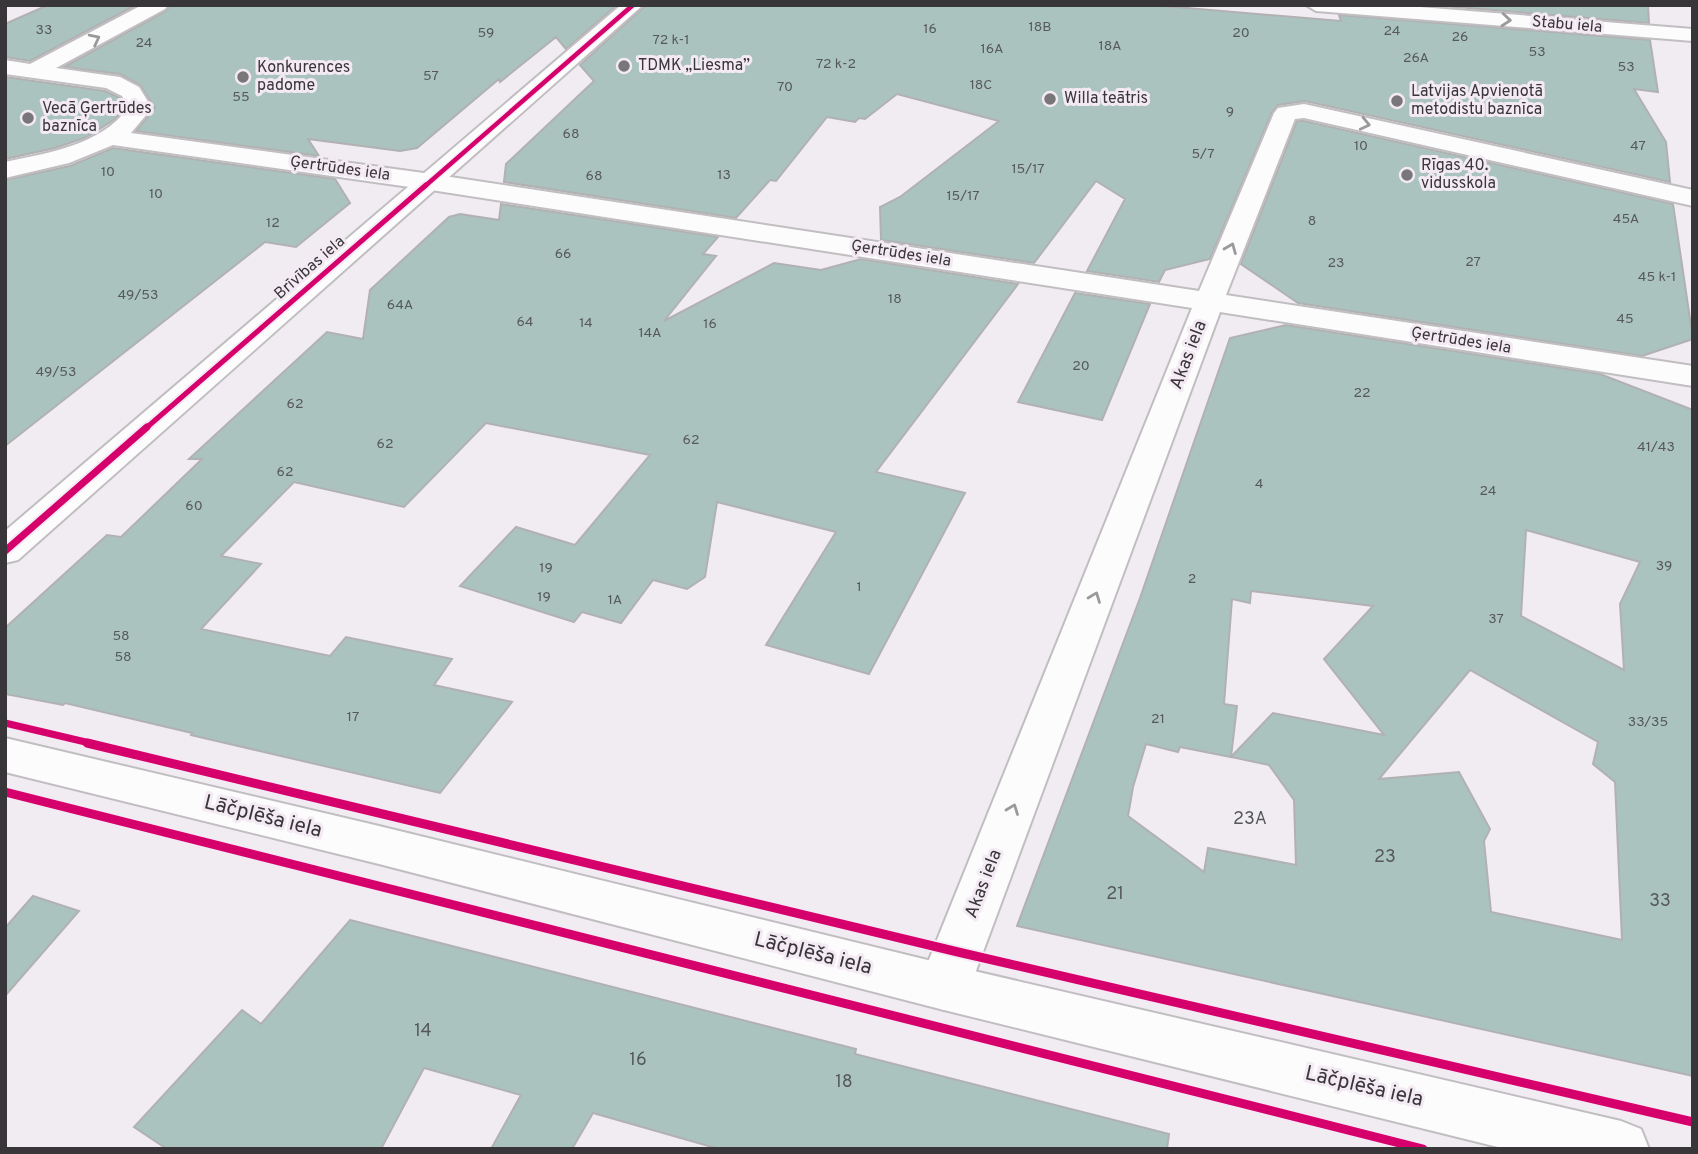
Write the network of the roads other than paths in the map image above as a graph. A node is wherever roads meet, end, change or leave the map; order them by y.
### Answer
1 (158, 5) edge
2 (633, 5) edge
3 (1316, 5) edge
4 (1692, 13) edge
5 (1693, 23) edge
6 (1693, 35) edge
7 (5, 67) edge
8 (35, 70) junction
9 (108, 137) junction
10 (5, 170) edge
11 (431, 182) junction
12 (1693, 198) edge
13 (1209, 302) junction
14 (1693, 376) edge
15 (5, 551) edge
16 (5, 755) edge
17 (944, 987) junction
18 (1621, 1149) edge

8 -> 1 main road
2 - 11 main road, Brīvības iela
3 -> 6 main road, Stabu iela
4 - 5 main road
7 - 8 main road
8 - 9 main road
9 - 10 main road
9 - 11 main road, Ģertrūdes iela
11 - 13 main road, Ģertrūdes iela
11 - 15 main road, Brīvības iela
13 -> 12 main road, Akas iela
13 - 14 main road, Ģertrūdes iela
17 -> 13 main road, Akas iela
16 - 17 main road, Lāčplēša iela
17 - 18 main road, Lāčplēša iela

